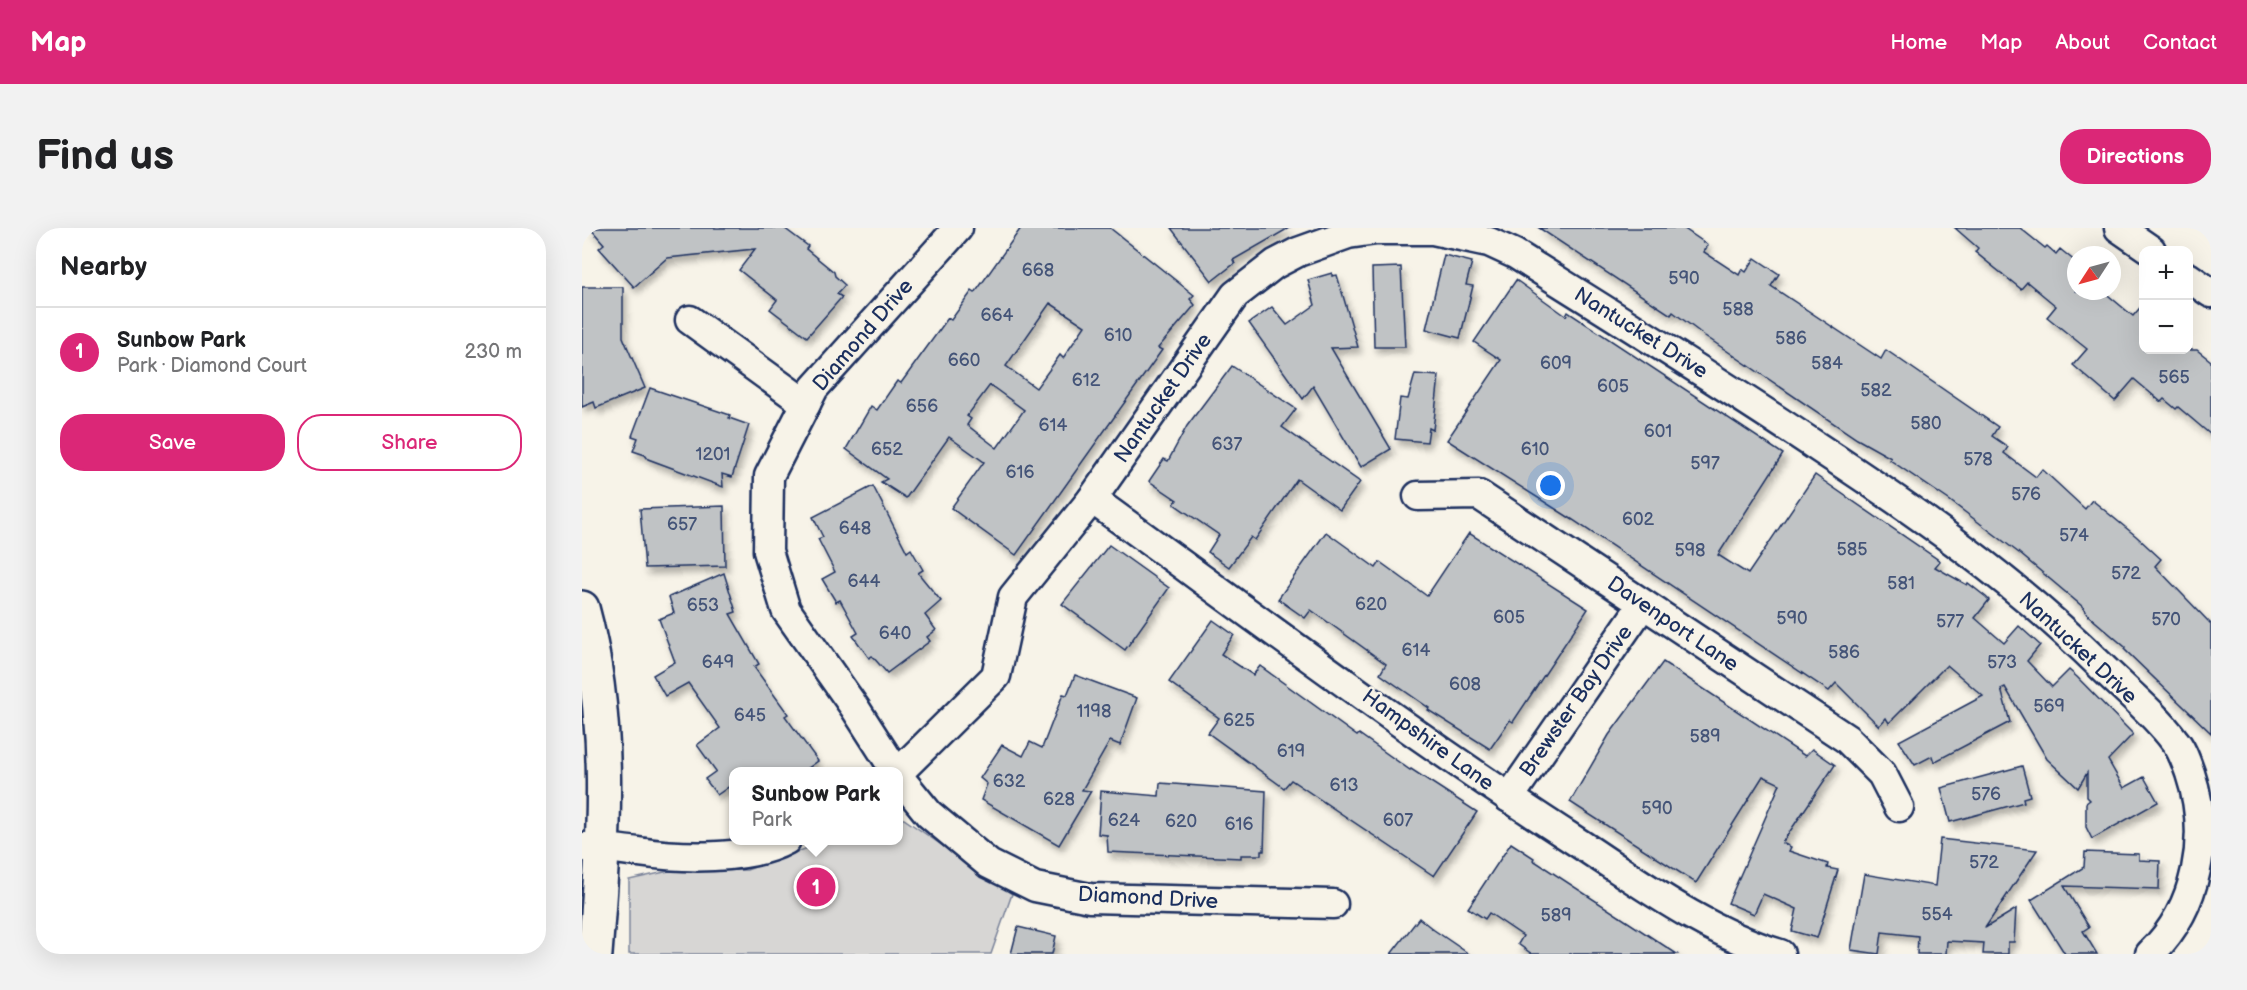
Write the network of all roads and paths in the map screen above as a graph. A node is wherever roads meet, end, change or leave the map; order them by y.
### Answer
1 (957, 228) edge
2 (2120, 228) edge
3 (2145, 246) edge
4 (2193, 280) edge
5 (2211, 293) edge
6 (690, 320) dead end
7 (806, 404) junction
8 (1418, 496) dead end
9 (1092, 499) junction
10 (1643, 604) junction
11 (582, 608) edge
12 (893, 767) edge
13 (903, 769) edge
14 (903, 780) edge
15 (1509, 798) junction
16 (1899, 807) dead end
17 (778, 845) edge
18 (593, 846) edge
19 (1332, 904) dead end
20 (595, 954) edge
21 (1780, 954) edge
22 (2150, 954) edge

1 - 7 street, Diamond Drive
2 - 3 street
4 - 5 street
6 - 7 street
7 - 12 street, Diamond Drive
8 - 10 street, Davenport Lane
9 - 13 street, Nantucket Drive
9 - 15 street, Hampshire Lane
9 - 22 street, Nantucket Drive
10 - 15 street, Brewster Bay Drive
10 - 16 street, Davenport Lane
11 - 18 street
14 - 19 street, Diamond Drive
15 - 21 street, Hampshire Lane
17 - 18 street
18 - 20 street

